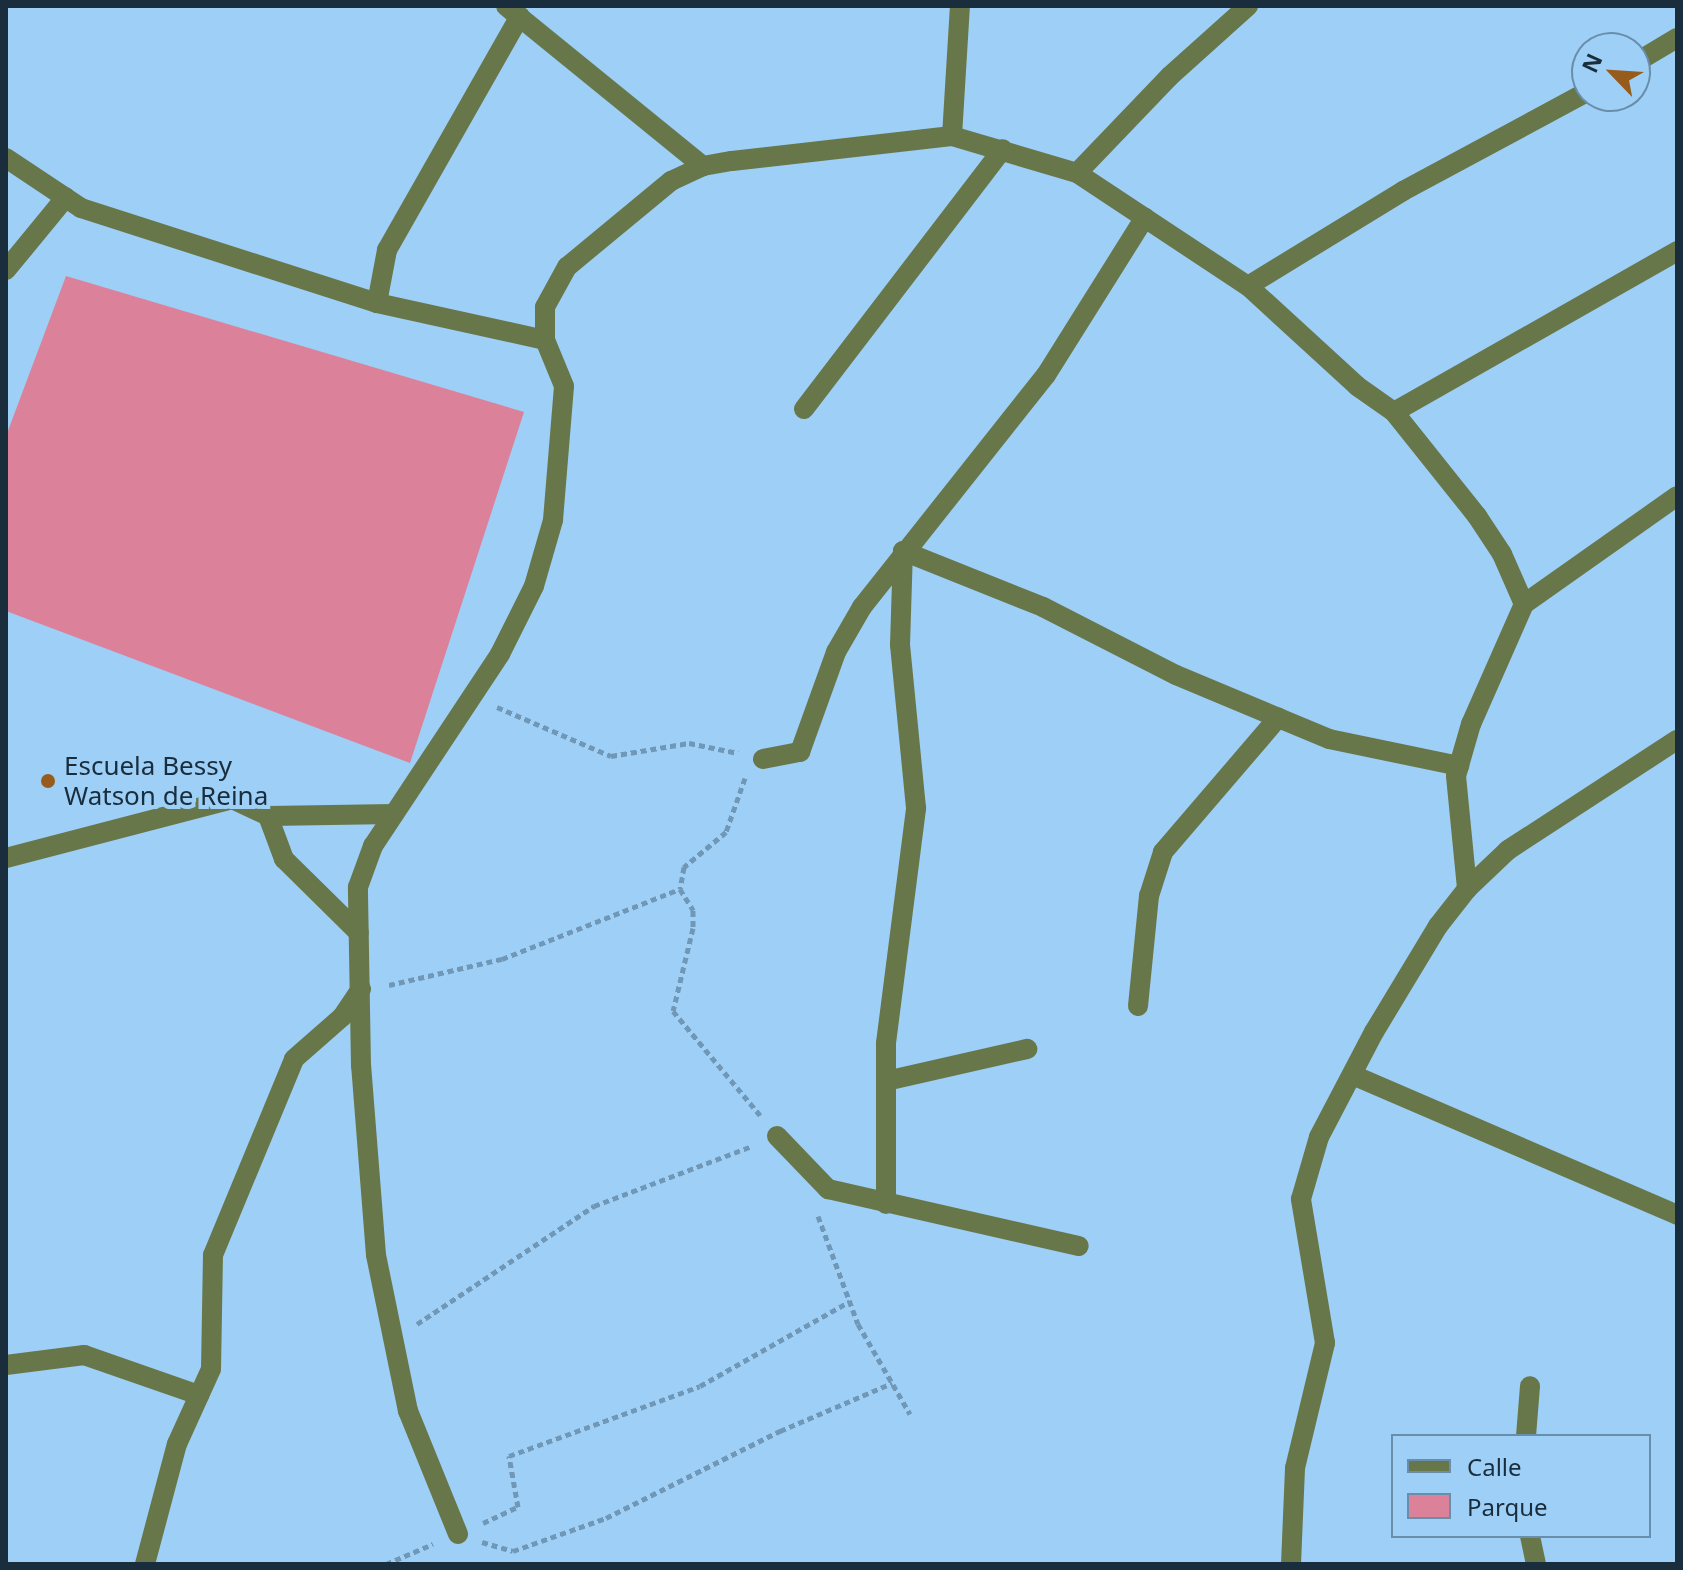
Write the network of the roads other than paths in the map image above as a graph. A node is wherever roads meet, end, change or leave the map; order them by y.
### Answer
1 (960, 6) edge
2 (1248, 6) edge
3 (513, 11) edge
4 (1677, 38) edge
5 (1651, 53) edge
6 (1571, 101) edge
7 (952, 136) junction
8 (1003, 149) junction
9 (6, 158) edge
10 (703, 166) junction
11 (1077, 173) junction
12 (66, 197) junction
13 (1145, 217) junction
14 (1677, 251) edge
15 (6, 270) edge
16 (1248, 286) junction
17 (377, 303) junction
18 (545, 340) junction
19 (804, 409) dead end
20 (1394, 412) junction
21 (1677, 496) edge
22 (903, 551) junction
23 (1524, 604) junction
24 (1278, 718) junction
25 (1677, 740) edge
26 (763, 759) road end
27 (1459, 766) junction
28 (394, 814) junction
29 (268, 816) junction
30 (6, 858) edge
31 (1467, 889) junction
32 (359, 933) junction
33 (361, 989) junction
34 (1138, 1006) dead end
35 (1027, 1049) dead end
36 (1355, 1076) junction
37 (886, 1081) junction
38 (777, 1136) road end
39 (886, 1204) junction
40 (1677, 1215) edge
41 (1079, 1246) dead end
42 (6, 1365) edge
43 (1530, 1386) dead end
44 (199, 1395) junction
45 (1526, 1434) edge
46 (458, 1534) road end
47 (1530, 1538) edge
48 (145, 1564) edge
49 (1291, 1564) edge
50 (1536, 1564) edge

1 - 7 street
2 - 11 street
3 - 10 street
3 - 17 street
4 - 5 street
6 - 16 street
7 - 8 street
7 - 10 street
8 - 11 street
8 - 19 street
9 - 12 street
10 - 18 street
11 - 13 street
12 - 15 street
12 - 17 street
13 - 16 street
13 - 22 street
14 - 20 street
16 - 20 street
17 - 18 street
18 - 28 street
20 - 23 street
21 - 23 street
22 - 24 street
22 - 26 street
22 - 37 street
23 - 27 street
24 - 27 street
24 - 34 street
25 - 31 street
27 - 31 street
28 - 29 street
28 - 32 street
29 - 30 street
29 - 32 street
31 - 36 street
32 - 33 street
33 - 44 street
33 - 46 street
35 - 37 street
36 - 40 street
36 - 49 street
37 - 39 street
38 - 39 street
39 - 41 street
42 - 44 street
43 - 45 street
44 - 48 street
47 - 50 street

